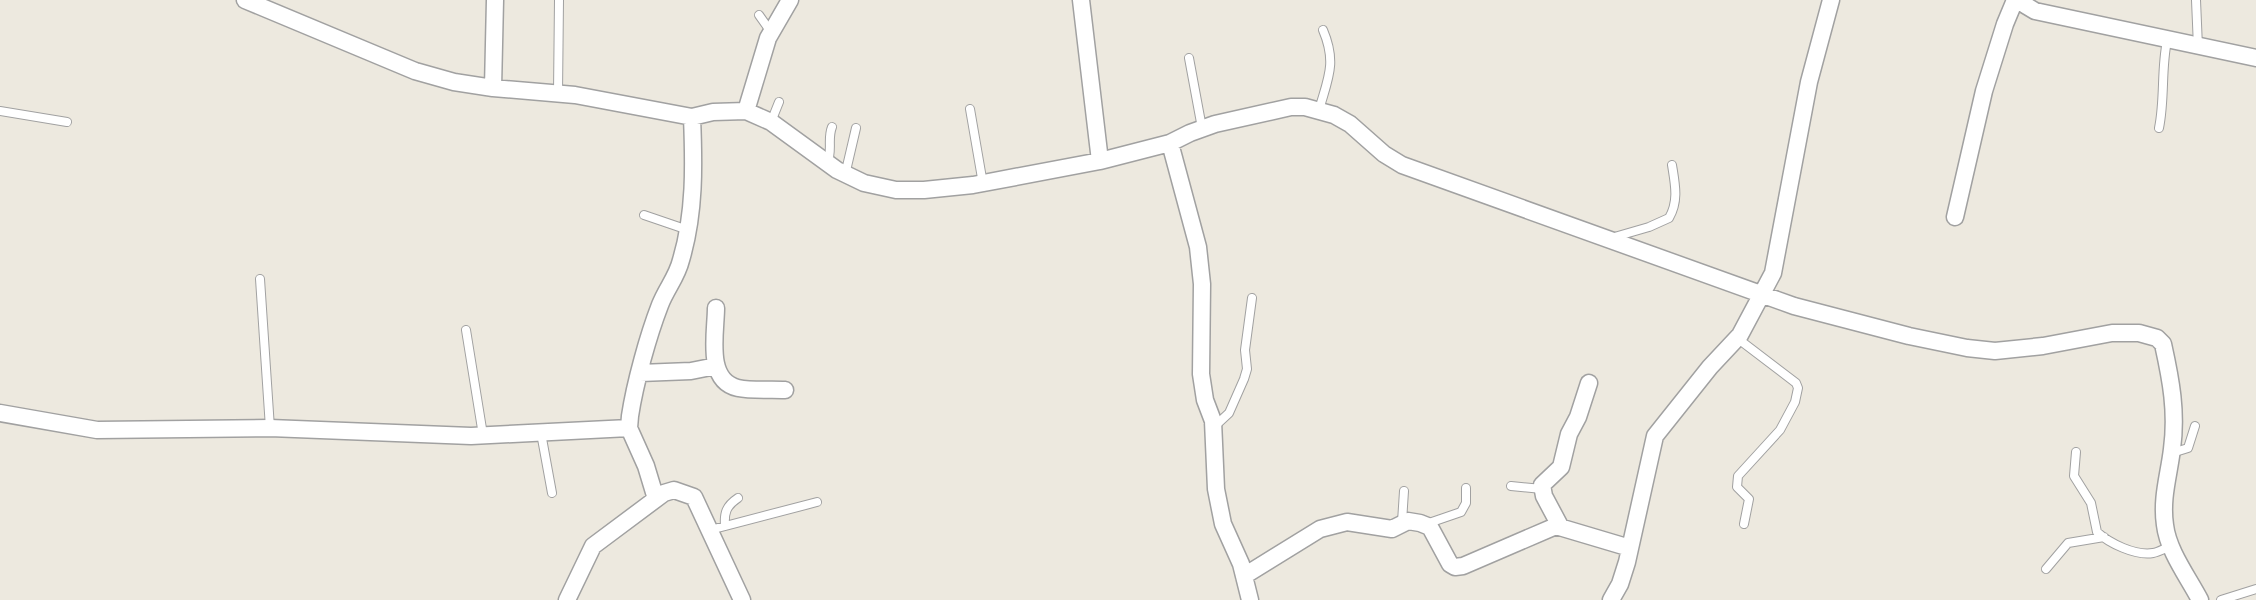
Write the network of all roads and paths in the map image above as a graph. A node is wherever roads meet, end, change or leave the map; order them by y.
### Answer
1 (245, 0) edge
2 (495, 0) edge
3 (559, 0) edge
4 (790, 0) edge
5 (1082, 0) edge
6 (1830, 0) edge
7 (2015, 0) edge
8 (2023, 0) edge
9 (2196, 0) edge
10 (759, 15) dead end
11 (1323, 30) dead end
12 (772, 32) junction
13 (2167, 40) junction
14 (2198, 47) junction
15 (1190, 58) dead end
16 (2256, 58) edge
17 (493, 88) junction
18 (558, 93) junction
19 (779, 102) dead end
20 (970, 109) dead end
21 (0, 110) edge
22 (1319, 110) junction
23 (746, 111) junction
24 (692, 117) junction
25 (67, 122) dead end
26 (770, 122) junction
27 (832, 127) dead end
28 (856, 128) dead end
29 (1202, 128) junction
30 (2159, 128) dead end
31 (1170, 143) junction
32 (1100, 161) junction
33 (827, 164) junction
34 (1672, 165) dead end
35 (845, 175) junction
36 (983, 184) junction
37 (644, 215) dead end
38 (1955, 217) dead end
39 (688, 230) junction
40 (1607, 239) junction
41 (260, 279) dead end
42 (1763, 295) junction
43 (1252, 298) dead end
44 (716, 308) dead end
45 (466, 330) dead end
46 (1737, 338) junction
47 (716, 366) junction
48 (640, 373) junction
49 (1589, 384) dead end
50 (785, 390) dead end
51 (0, 413) edge
52 (2195, 426) dead end
53 (270, 428) junction
54 (630, 428) junction
55 (1214, 428) junction
56 (541, 432) junction
57 (483, 435) junction
58 (2076, 452) dead end
59 (2172, 453) junction
60 (1511, 486) dead end
61 (1466, 488) dead end
62 (1542, 489) junction
63 (1404, 491) dead end
64 (552, 493) dead end
65 (738, 498) dead end
66 (656, 499) junction
67 (817, 502) dead end
68 (1402, 522) junction
69 (1744, 524) dead end
70 (1424, 525) junction
71 (1560, 526) junction
72 (717, 528) junction
73 (2104, 537) junction
74 (2171, 546) junction
75 (1630, 548) junction
76 (2046, 569) dead end
77 (1244, 576) junction
78 (2256, 589) edge
79 (567, 600) edge
80 (742, 600) edge
81 (1250, 600) edge
82 (1611, 600) edge
83 (2200, 600) edge
84 (2221, 600) edge

1 - 17 street
2 - 17 street
3 - 18 lane
4 - 12 street
5 - 32 street
6 - 42 street
7 - 38 street
8 - 13 street
9 - 14 lane
10 - 12 lane
11 - 22 lane
12 - 23 street
13 - 14 street
13 - 30 lane
14 - 16 street
15 - 29 lane
17 - 18 street
18 - 24 street
19 - 26 lane
20 - 36 lane
21 - 25 lane
22 - 29 street
22 - 40 street
23 - 24 street
23 - 26 street
24 - 39 street
26 - 33 street
27 - 33 lane
28 - 35 lane
29 - 31 street
31 - 32 street
31 - 55 street
32 - 36 street
33 - 35 street
34 - 40 lane
35 - 36 street
37 - 39 lane
39 - 48 street
40 - 42 street
41 - 53 lane
42 - 46 street
42 - 59 street
43 - 55 lane
44 - 47 street
45 - 57 lane
46 - 69 lane
46 - 75 street
47 - 48 street
47 - 50 street
48 - 54 street
49 - 62 street
51 - 53 street
52 - 59 lane
53 - 57 street
54 - 56 street
54 - 66 street
55 - 77 street
56 - 57 street
56 - 64 lane
58 - 73 lane
59 - 74 street
60 - 62 lane
61 - 70 lane
62 - 71 street
63 - 68 lane
65 - 72 lane
66 - 72 street
66 - 79 street
67 - 72 lane
68 - 70 street
68 - 77 street
70 - 71 street
71 - 75 street
72 - 80 street
73 - 74 lane
73 - 76 lane
74 - 83 street
75 - 82 street
77 - 81 street
78 - 84 lane

